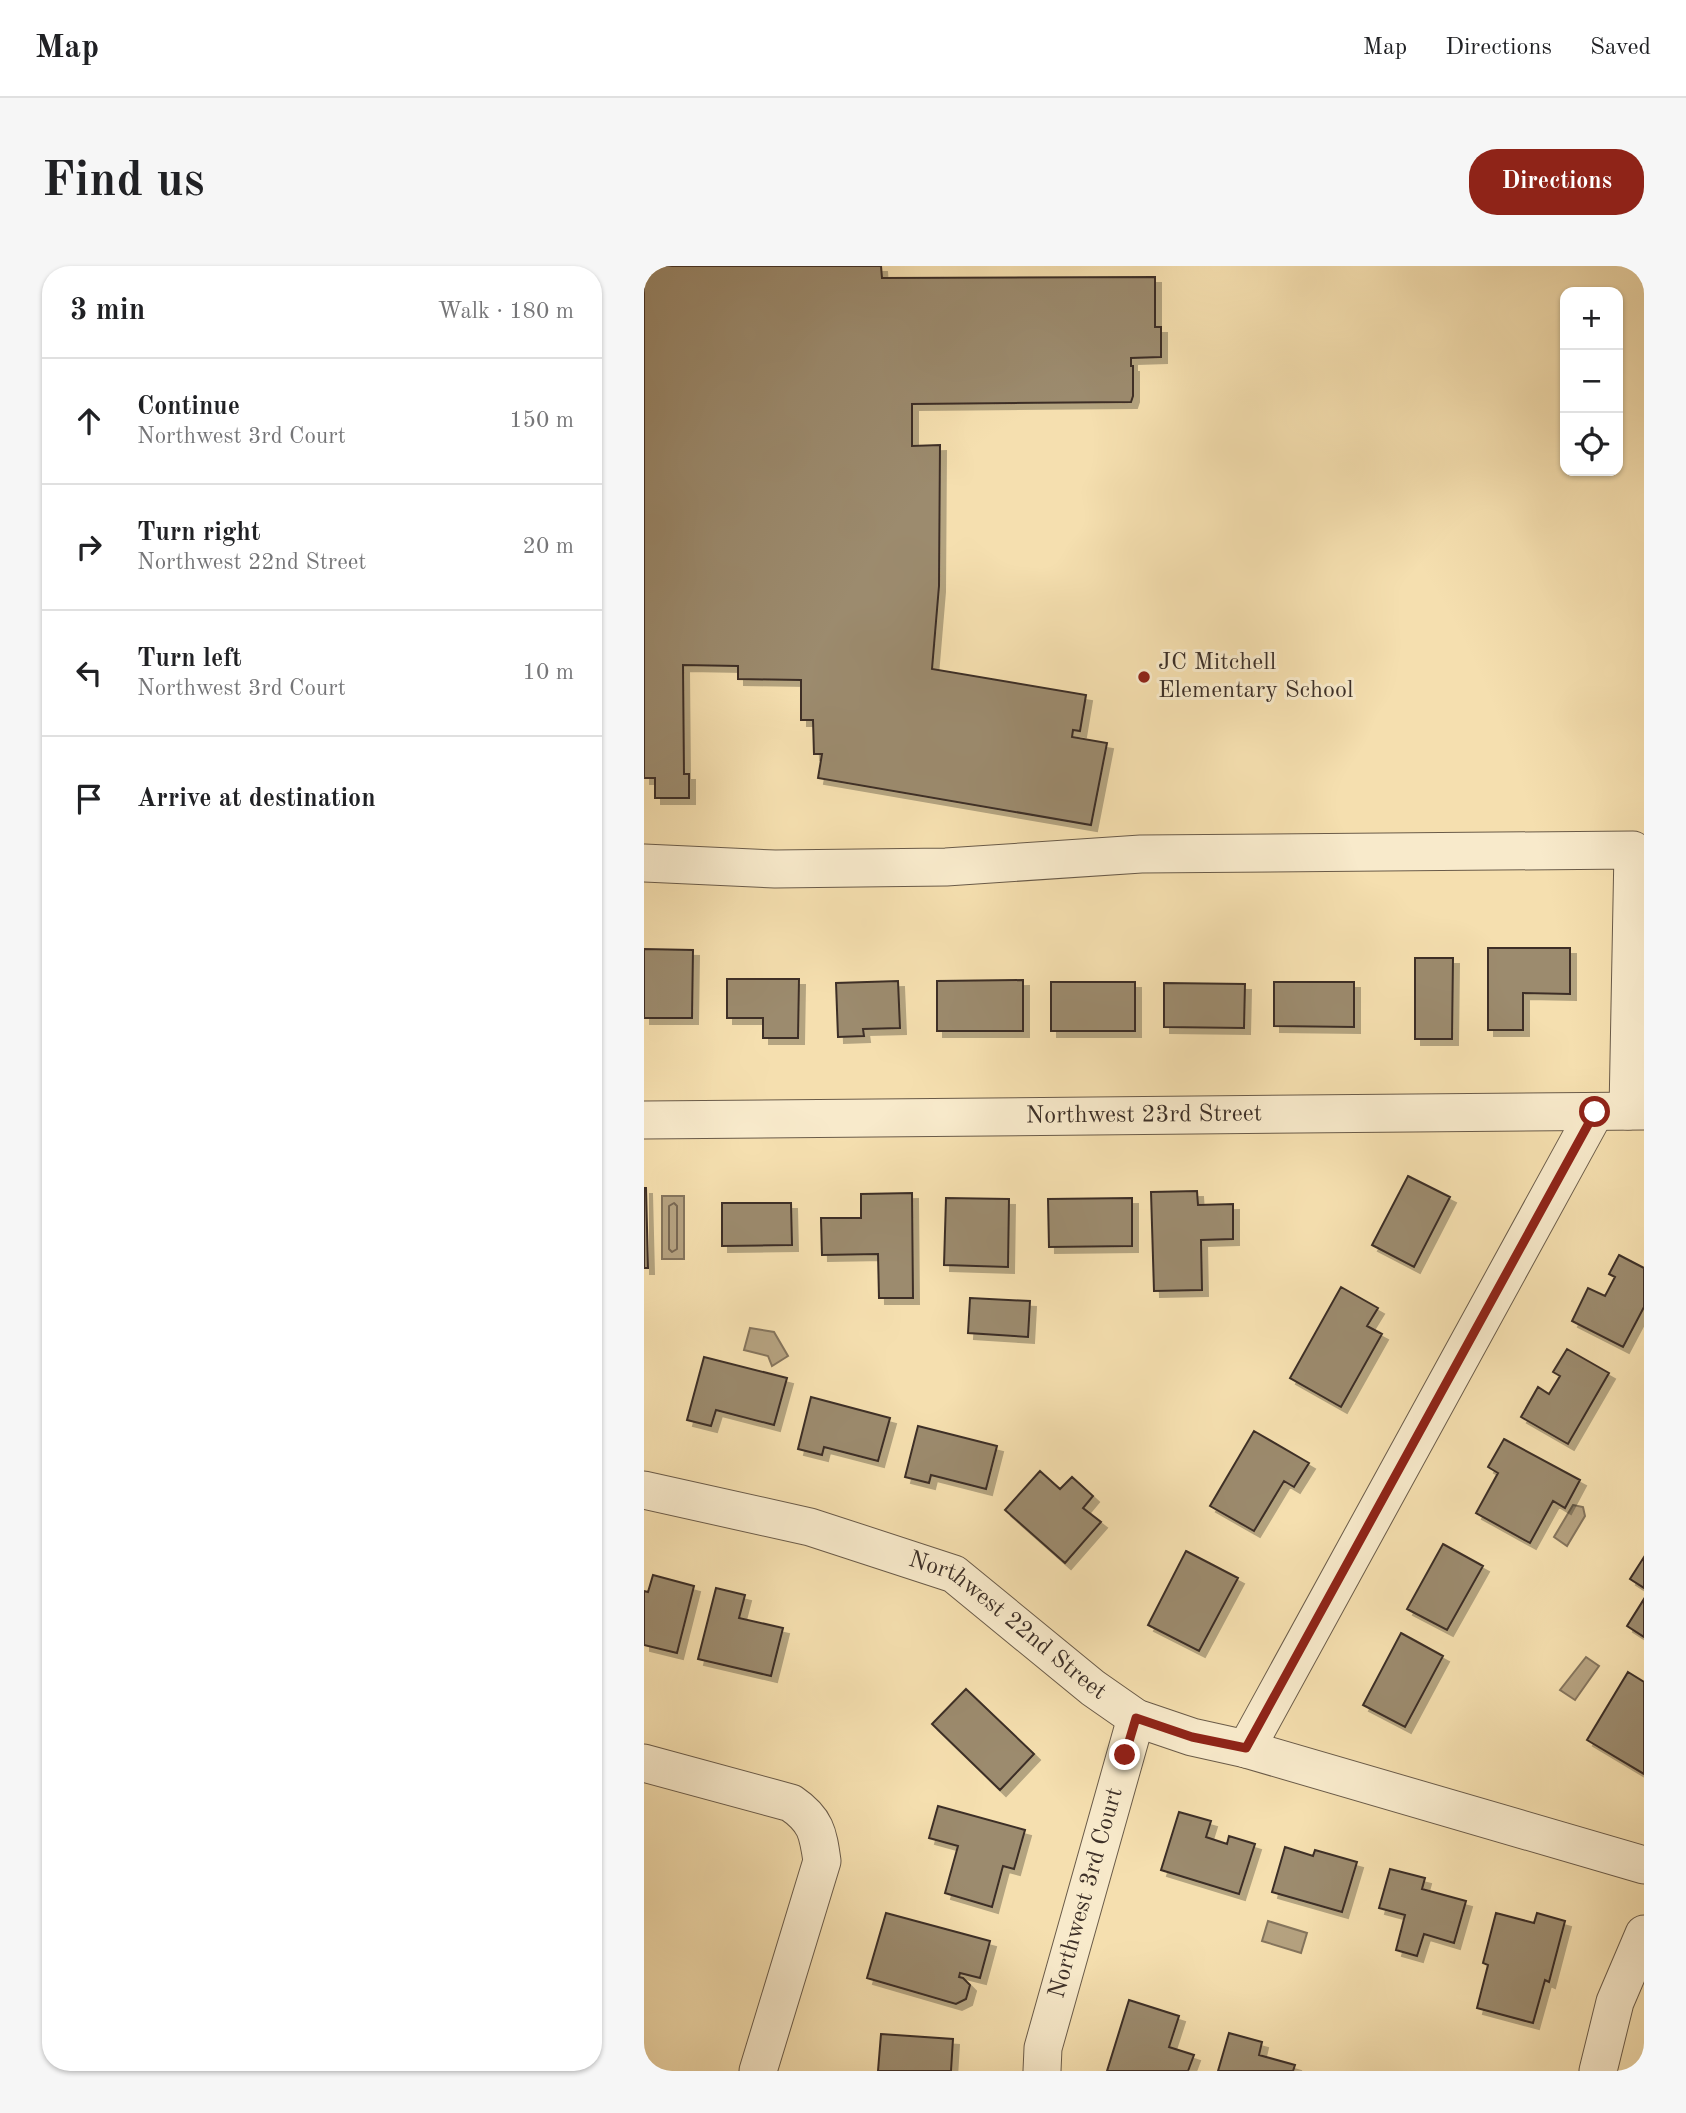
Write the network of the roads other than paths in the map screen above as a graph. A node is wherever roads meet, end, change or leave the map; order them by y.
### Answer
1 (644, 863) edge
2 (1622, 1111) edge
3 (644, 1120) edge
4 (644, 1490) edge
5 (1136, 1718) junction
6 (1246, 1748) junction
7 (644, 1763) edge
8 (1644, 1864) edge
9 (1644, 1934) edge
10 (758, 2071) edge
11 (1042, 2071) edge
12 (1598, 2071) edge

1 - 2 street
2 - 3 street, Northwest 23rd Street
2 - 6 street
4 - 5 street, Northwest 22nd Street
5 - 6 street, Northwest 22nd Street
5 - 11 street, Northwest 3rd Court
6 - 8 street, Northwest 22nd Street
7 - 10 street
9 - 12 street

